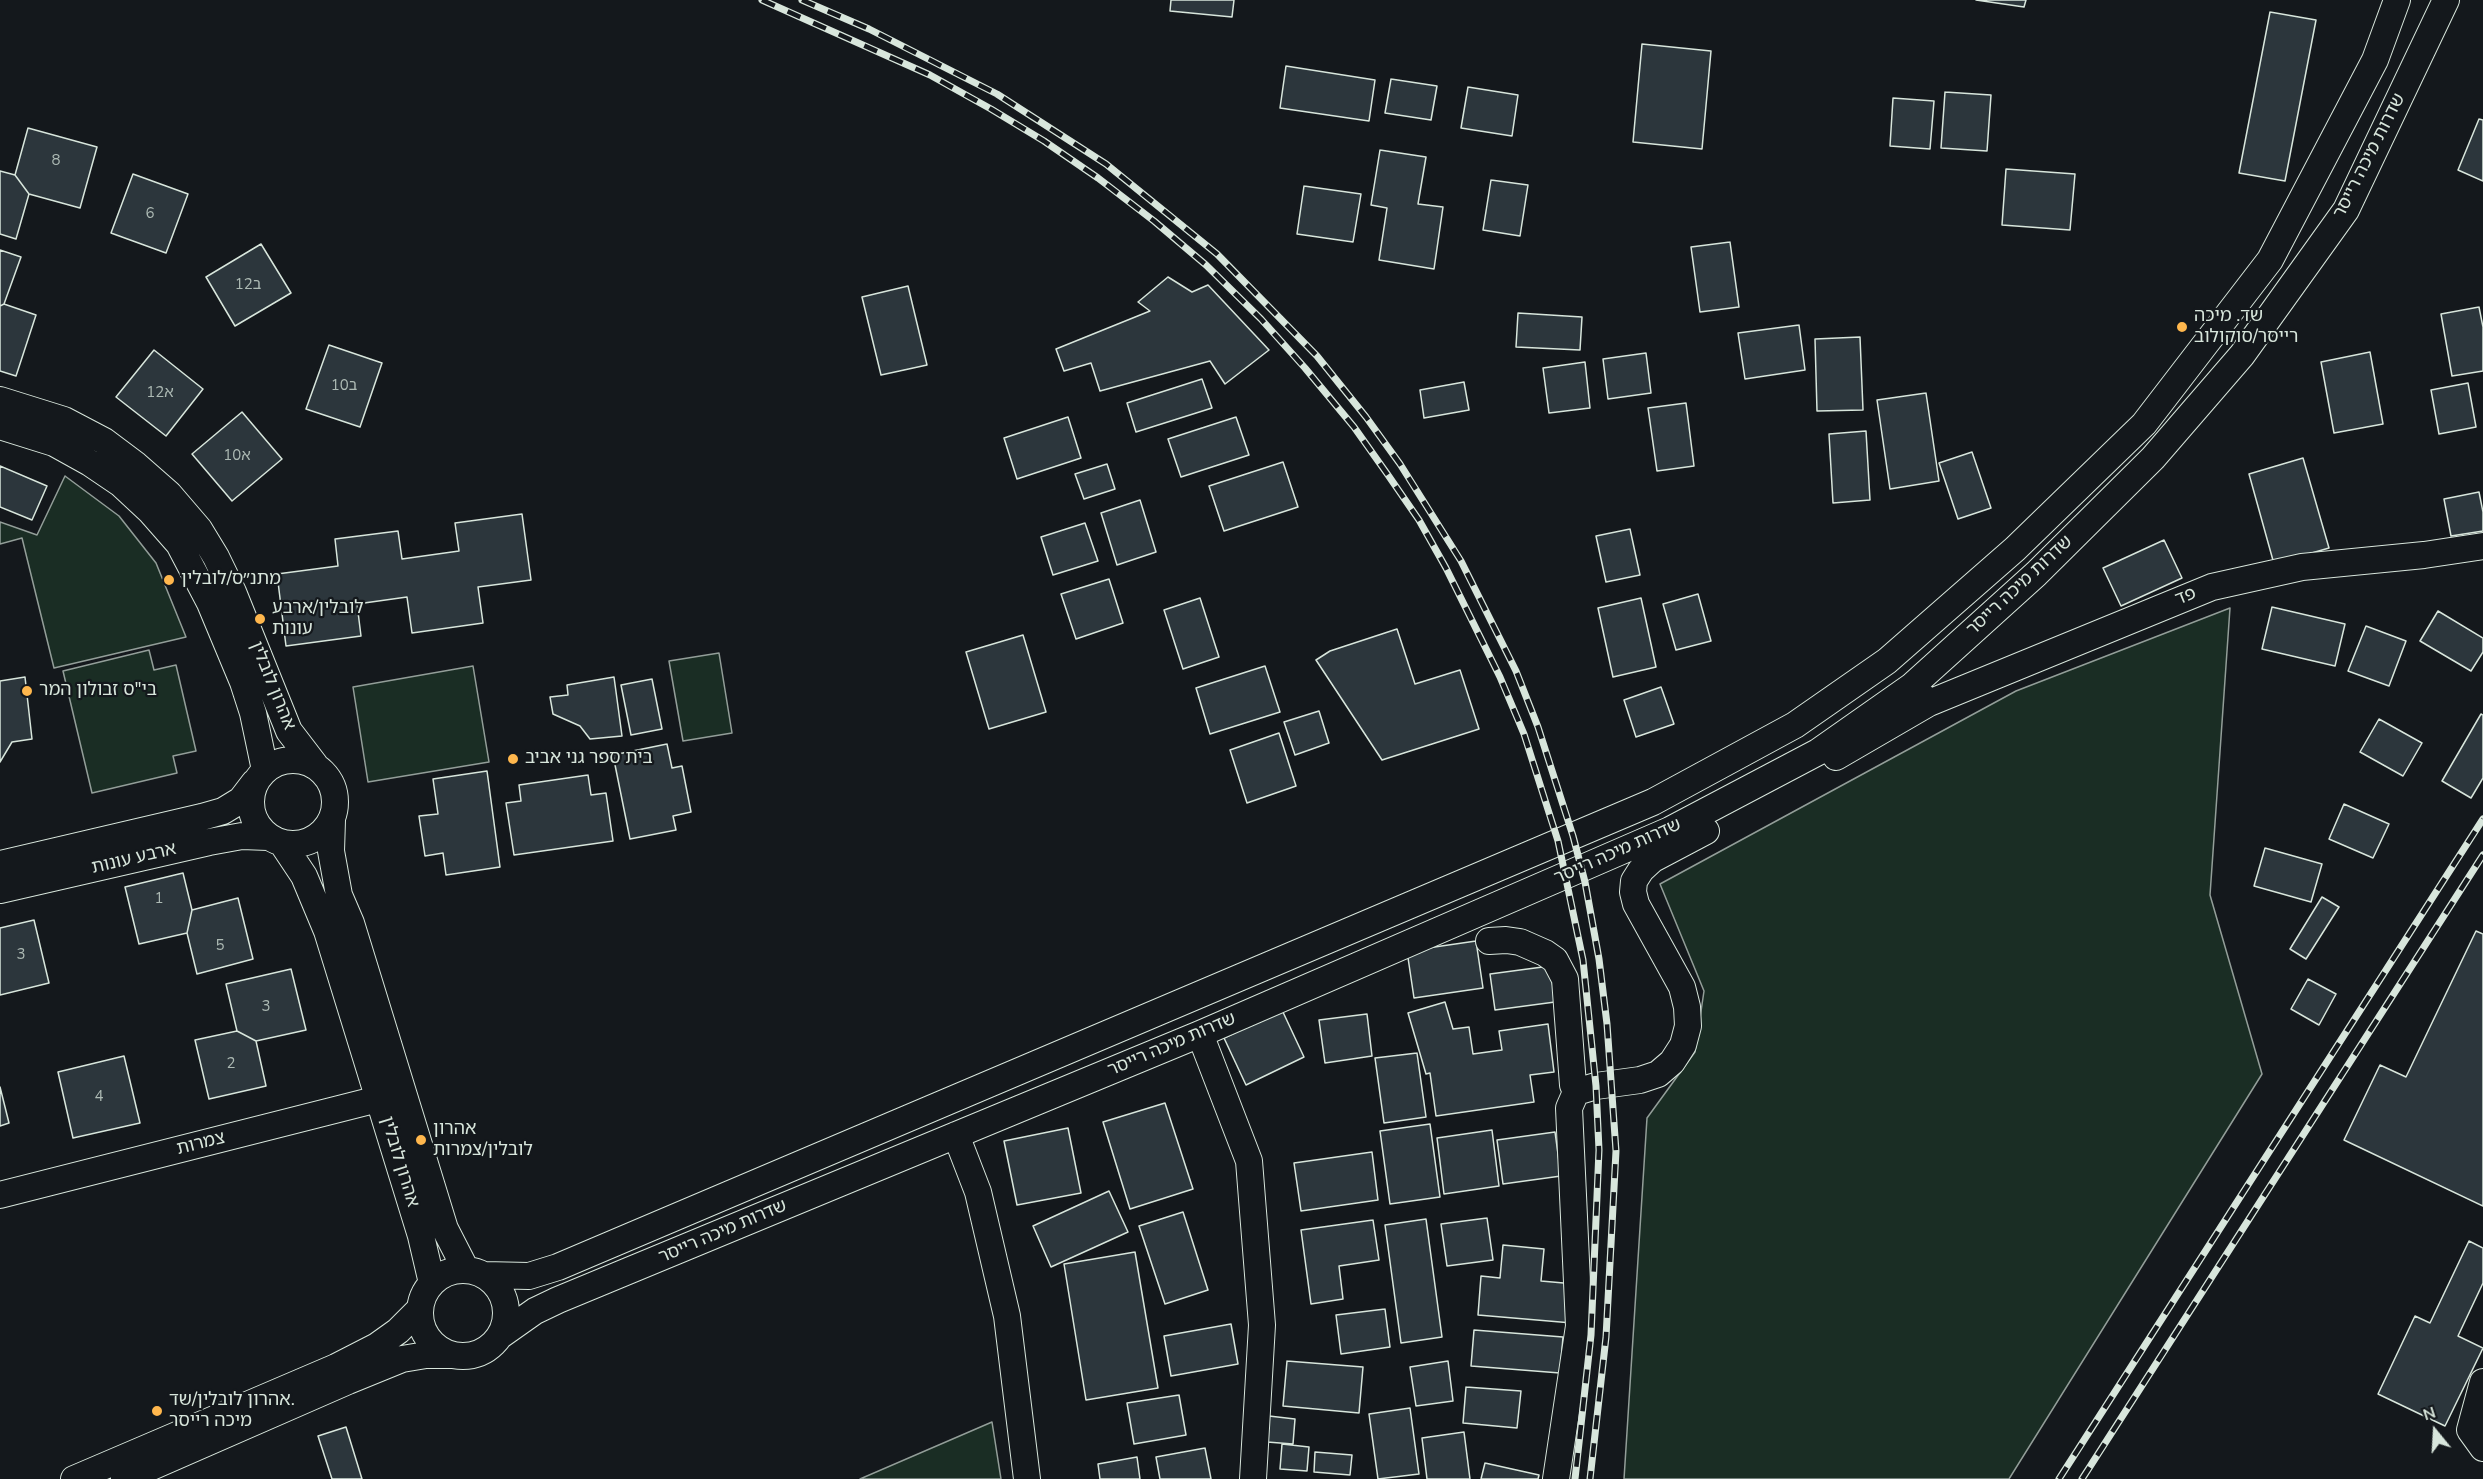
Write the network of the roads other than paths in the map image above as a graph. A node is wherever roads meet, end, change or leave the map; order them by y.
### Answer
1 (2397, 0) edge
2 (2446, 0) edge
3 (0, 400) edge
4 (0, 426) edge
5 (2483, 546) edge
6 (1921, 694) junction
7 (315, 765) junction
8 (260, 776) junction
9 (332, 820) junction
10 (275, 840) junction
11 (0, 864) edge
12 (0, 890) edge
13 (1489, 941) dead end
14 (1200, 1034) junction
15 (1576, 1092) junction
16 (391, 1096) junction
17 (956, 1135) junction
18 (0, 1195) edge
19 (475, 1273) junction
20 (432, 1283) junction
21 (420, 1309) junction
22 (501, 1335) junction
23 (453, 1355) junction
24 (2483, 1382) edge
25 (2477, 1439) edge
26 (74, 1479) edge
27 (124, 1479) edge
28 (1027, 1479) edge
29 (1253, 1479) edge
30 (1556, 1479) edge

1 - 19 street, שדרות מיכה רייסר
2 - 6 street, שדרות מיכה רייסר
3 - 7 street, אהרון לובלין
4 - 8 street, אהרון לובלין
5 - 6 street, פד
6 - 14 street, שדרות מיכה רייסר
6 - 15 street
7 - 8 street
7 - 9 street
8 - 10 street
8 - 11 street, ארבע עונות
9 - 10 street
9 - 16 street, אהרון לובלין
10 - 12 street, ארבע עונות
10 - 16 street, אהרון לובלין
13 - 15 street
14 - 17 street, שדרות מיכה רייסר
14 - 29 street
15 - 30 street
16 - 18 street, צמרות
16 - 19 street, אהרון לובלין
16 - 20 street, אהרון לובלין
17 - 22 street, שדרות מיכה רייסר
17 - 28 street
19 - 20 street
19 - 22 street
20 - 21 street
21 - 23 street
21 - 26 street
22 - 23 street
23 - 27 street
24 - 25 street

